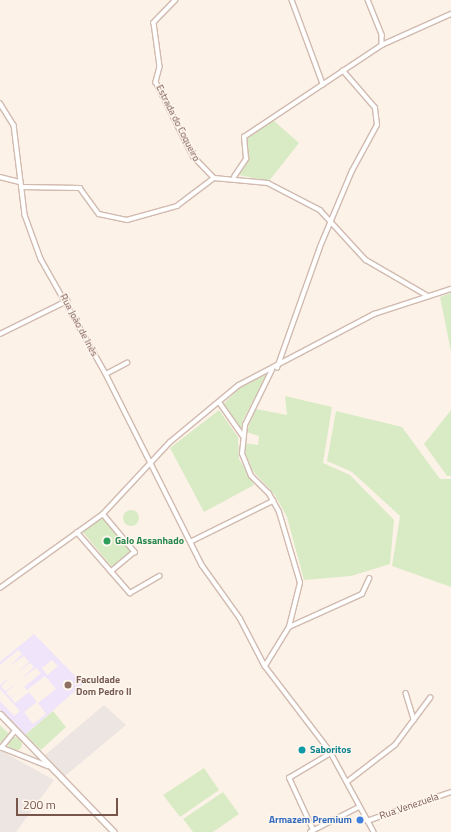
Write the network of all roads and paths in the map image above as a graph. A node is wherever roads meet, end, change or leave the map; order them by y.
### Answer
1 (176, 0) edge
2 (292, 0) edge
3 (368, 0) edge
4 (451, 14) edge
5 (382, 45) junction
6 (343, 71) junction
7 (323, 84) junction
8 (0, 103) edge
9 (0, 177) edge
10 (234, 177) junction
11 (214, 178) junction
12 (20, 182) junction
13 (21, 187) junction
14 (332, 223) junction
15 (451, 289) edge
16 (428, 296) junction
17 (67, 301) junction
18 (0, 334) edge
19 (127, 363) dead end
20 (277, 368) junction
21 (272, 370) junction
22 (106, 374) junction
23 (220, 403) junction
24 (242, 435) junction
25 (150, 465) junction
26 (273, 501) junction
27 (103, 514) junction
28 (77, 532) junction
29 (190, 542) junction
30 (111, 572) junction
31 (160, 576) dead end
32 (369, 578) dead end
33 (0, 588) edge
34 (289, 627) junction
35 (265, 666) junction
36 (406, 693) dead end
37 (430, 698) dead end
38 (0, 715) edge
39 (414, 720) junction
40 (15, 731) junction
41 (0, 748) edge
42 (331, 753) junction
43 (48, 766) junction
44 (347, 782) junction
45 (451, 792) edge
46 (359, 807) junction
47 (367, 821) junction
48 (312, 831) edge
49 (114, 832) edge
50 (374, 832) edge

1 - 11 street, Estrada do Coqueiro
2 - 7 street
3 - 5 street
4 - 5 street
5 - 6 street
6 - 7 street
6 - 14 street
7 - 10 street
8 - 12 street, Rua João de Inês
9 - 12 street
10 - 11 street
10 - 14 street
11 - 13 street
12 - 13 street, Rua João de Inês
13 - 17 street, Rua João de Inês
14 - 16 street
14 - 20 street
15 - 16 street
16 - 20 street
17 - 18 street
17 - 22 street, Rua João de Inês
19 - 22 street
20 - 21 street
21 - 23 street
21 - 24 street
22 - 25 street, Rua João de Inês
23 - 24 street
23 - 25 street
24 - 26 street
25 - 27 street
25 - 29 street, Rua João de Inês
26 - 29 street
26 - 34 street
27 - 28 street
27 - 30 street
28 - 30 street
28 - 33 street
29 - 35 street, Rua João de Inês
30 - 31 street
32 - 34 street
34 - 35 street
35 - 42 street, Rua João de Inês
36 - 39 street
37 - 39 street
38 - 40 main road
39 - 44 street
40 - 41 street
40 - 43 main road
41 - 43 street
42 - 44 street, Rua João de Inês
42 - 48 street
43 - 49 main road
44 - 46 street, Rua João de Inês
45 - 47 street, Rua Venezuela
46 - 47 street, Rua João de Inês
46 - 48 street
47 - 50 street, Rua João de Inês

